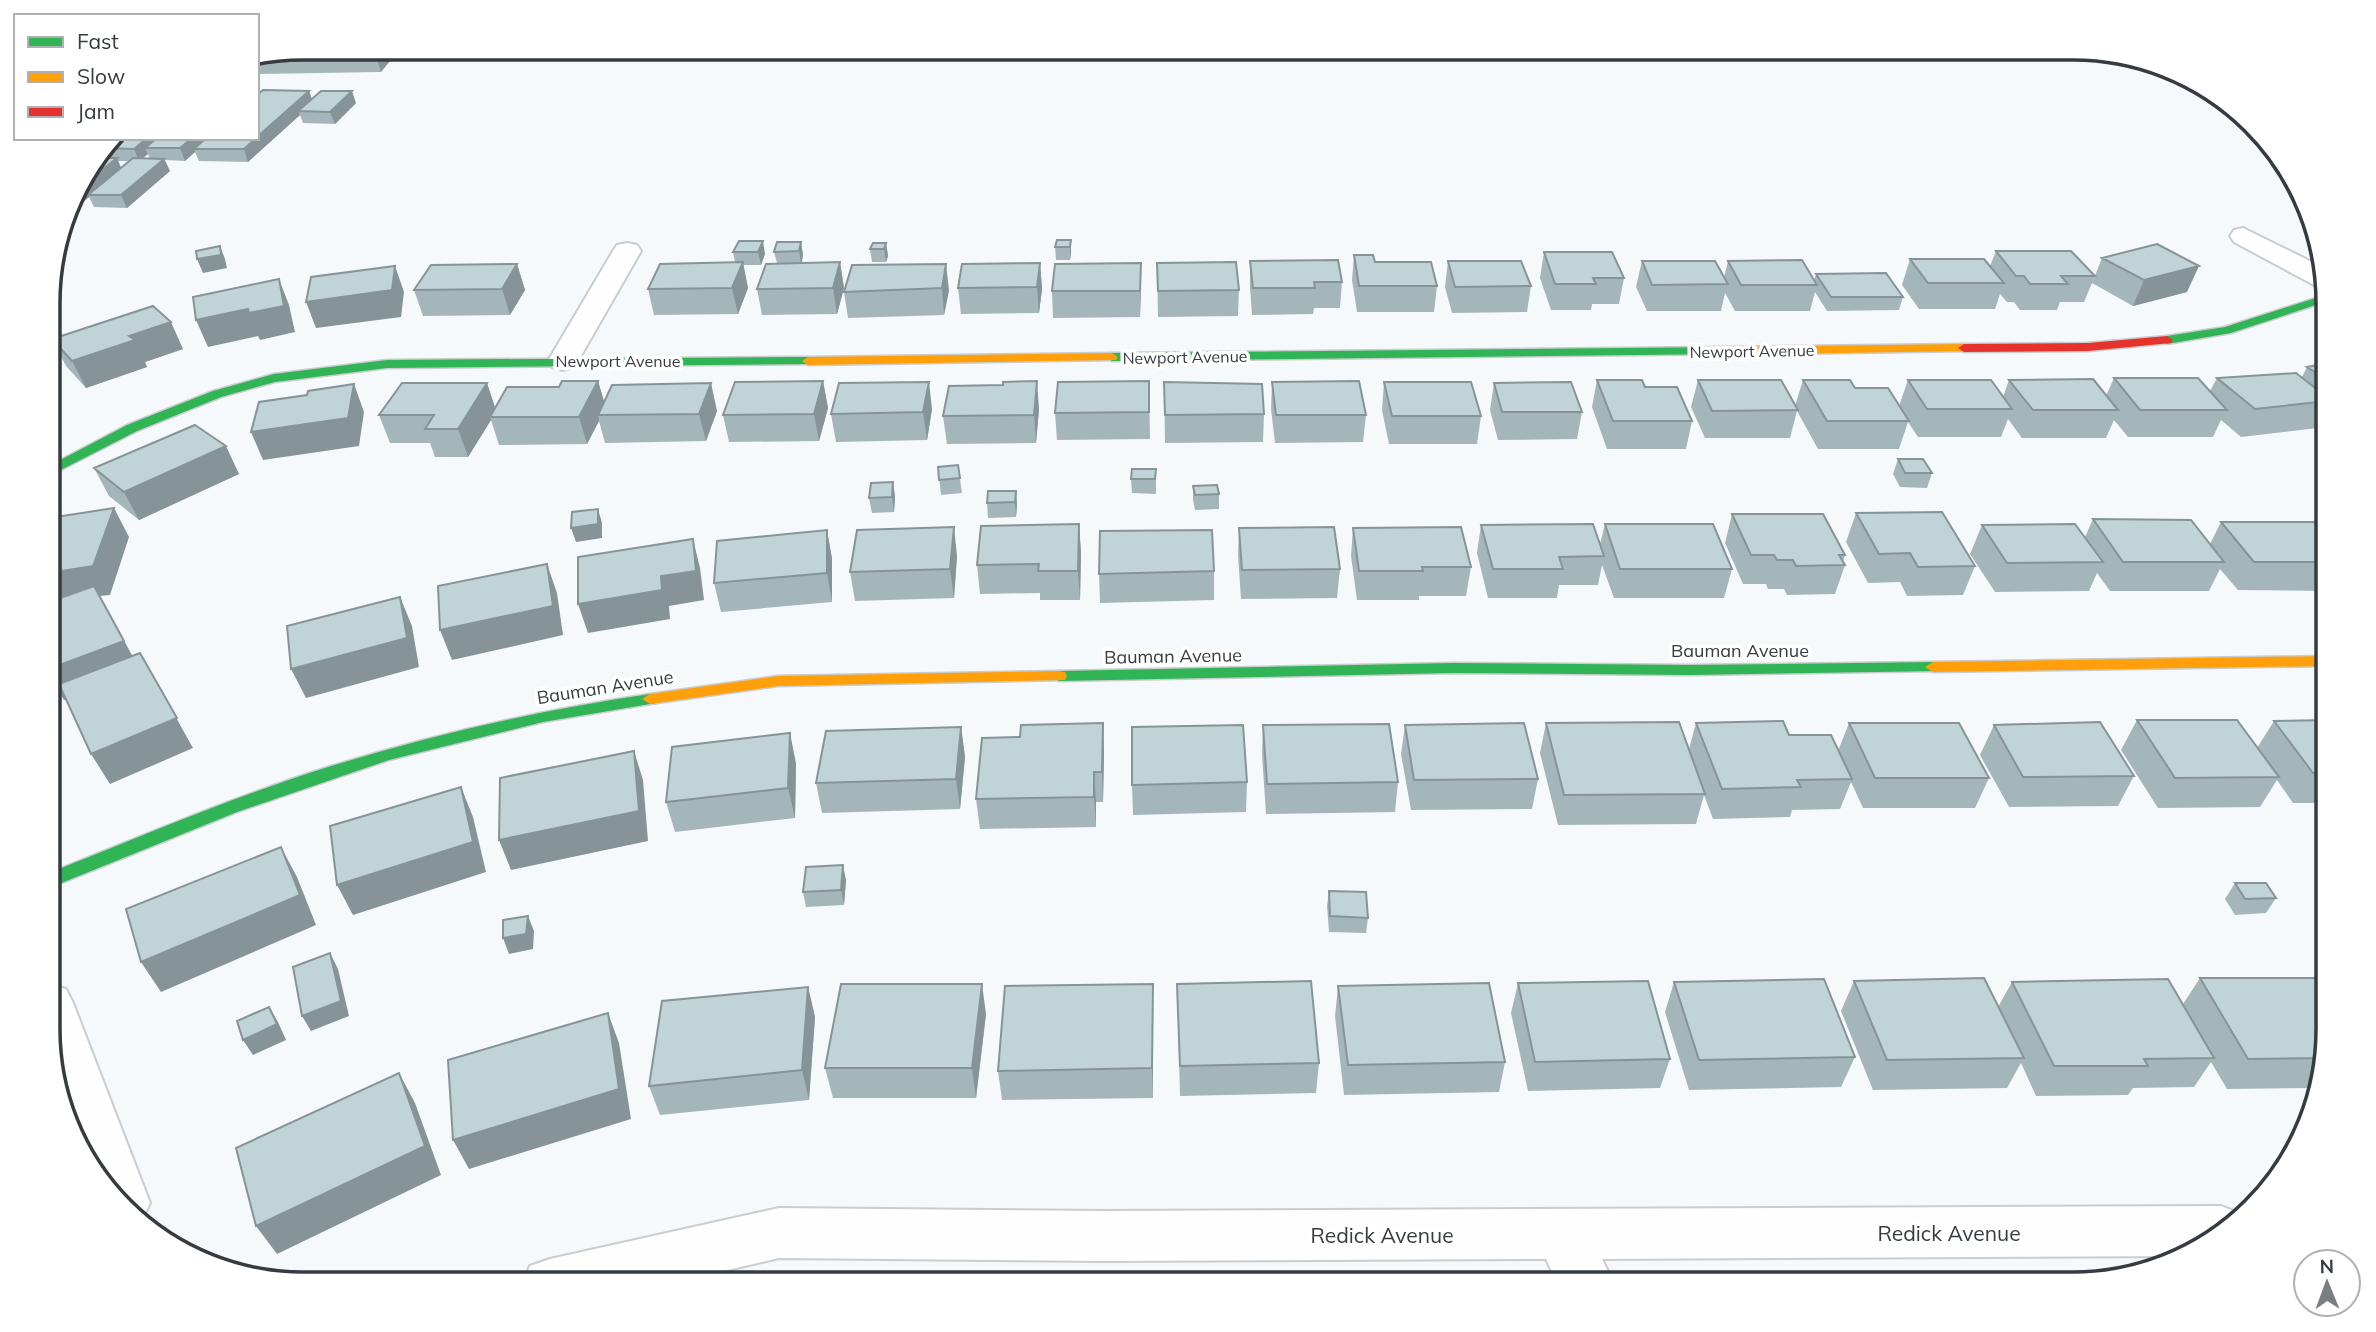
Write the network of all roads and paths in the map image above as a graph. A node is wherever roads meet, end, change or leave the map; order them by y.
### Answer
1 (2243, 236) dead end
2 (626, 251) dead end
3 (2314, 274) edge
4 (2316, 301) edge
5 (563, 361) junction
6 (60, 465) edge
7 (2316, 661) edge
8 (60, 877) edge
9 (60, 1033) edge
10 (118, 1187) edge
11 (2208, 1231) edge
12 (1562, 1235) junction
13 (607, 1272) edge
14 (1580, 1272) edge

1 - 3 street
2 - 5 street
4 - 5 street, Newport Avenue
5 - 6 street, Newport Avenue
7 - 8 street, Bauman Avenue
9 - 10 street
11 - 12 street, Redick Avenue
12 - 13 street, Redick Avenue
12 - 14 street

